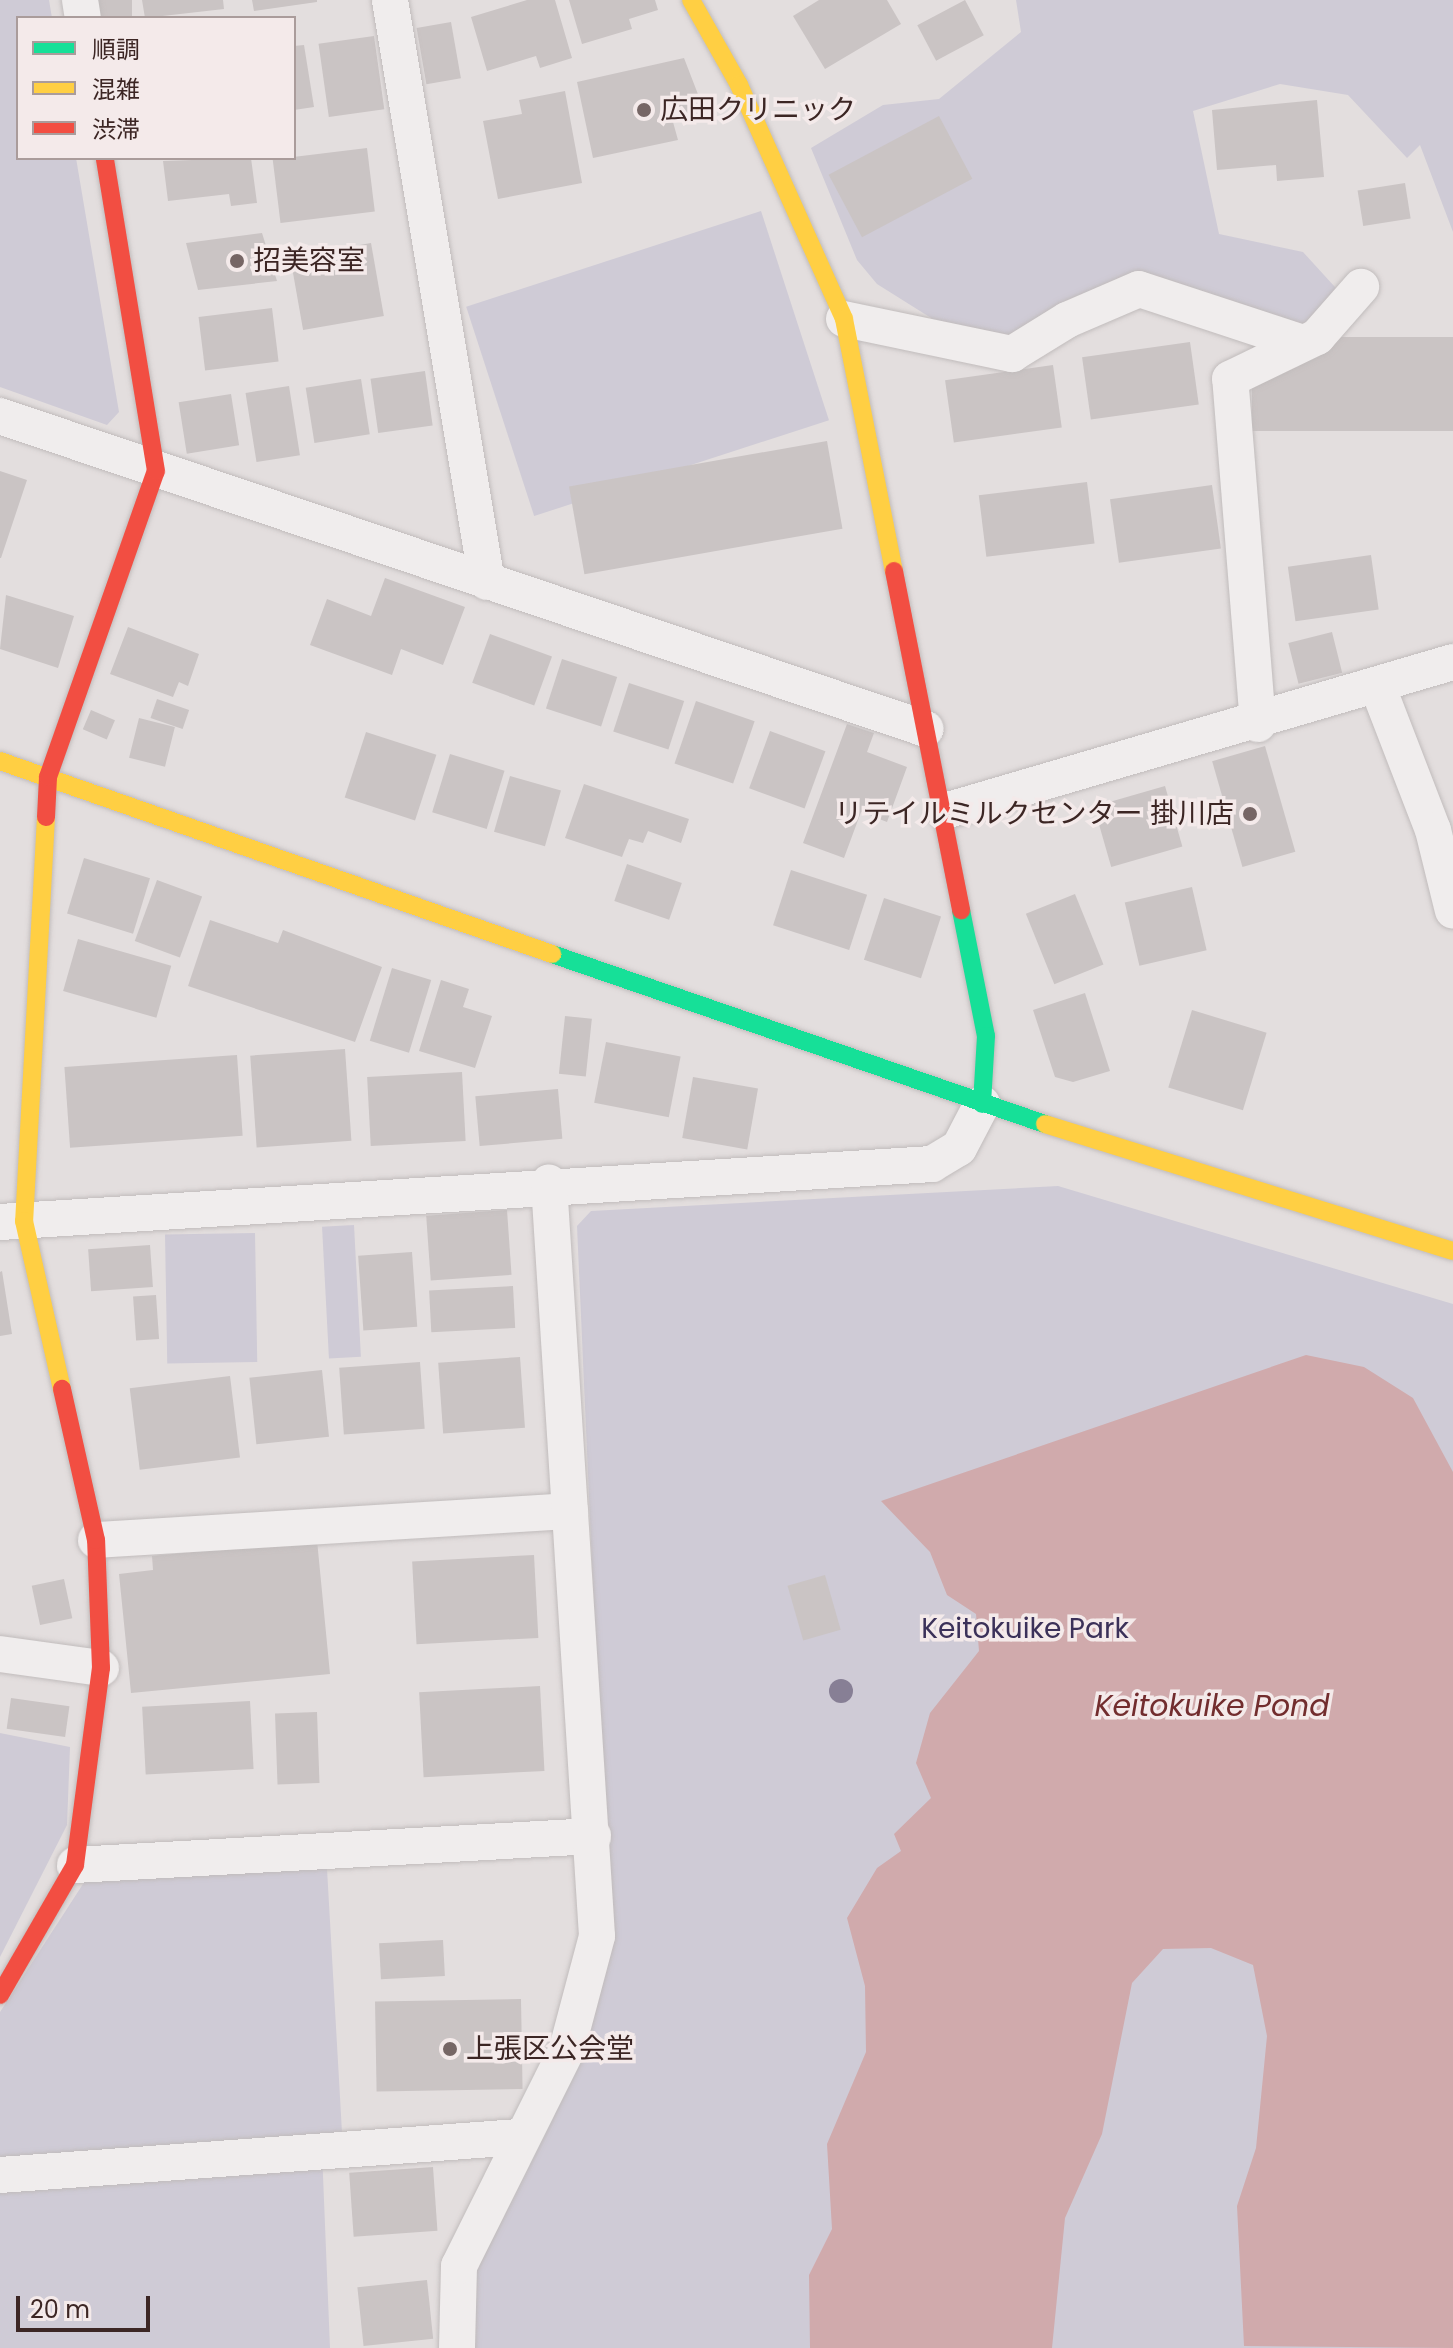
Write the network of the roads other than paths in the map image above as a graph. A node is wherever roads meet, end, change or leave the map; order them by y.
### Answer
1 (390, 0) edge
2 (691, 0) edge
3 (105, 160) edge
4 (1361, 287) dead end
5 (844, 319) junction
6 (1300, 342) junction
7 (0, 416) edge
8 (156, 471) junction
9 (487, 582) junction
10 (1453, 662) edge
11 (1377, 685) junction
12 (1258, 724) junction
13 (926, 729) junction
14 (0, 761) edge
15 (48, 777) junction
16 (945, 811) junction
17 (1453, 911) edge
18 (982, 1104) junction
19 (549, 1183) junction
20 (12, 1222) edge
21 (1453, 1251) edge
22 (570, 1511) junction
23 (96, 1540) junction
24 (0, 1654) edge
25 (101, 1668) junction
26 (593, 1836) junction
27 (75, 1865) junction
28 (0, 1995) edge
29 (519, 2137) junction
30 (0, 2175) edge
31 (457, 2348) edge

1 - 9 street
2 - 5 street
3 - 8 street
4 - 6 street
5 - 6 street
5 - 13 street
6 - 12 street
7 - 8 street
8 - 9 street
8 - 15 street
9 - 13 street
10 - 11 street
11 - 12 street
11 - 17 street
12 - 16 street
13 - 16 street
14 - 15 street
15 - 18 street
15 - 20 street
16 - 18 street
18 - 19 street
18 - 21 street
19 - 20 street
19 - 22 street
20 - 23 street
22 - 23 street
22 - 26 street
23 - 25 street
24 - 25 street
25 - 27 street
26 - 27 street
26 - 29 street
27 - 28 street
29 - 30 street
29 - 31 street

